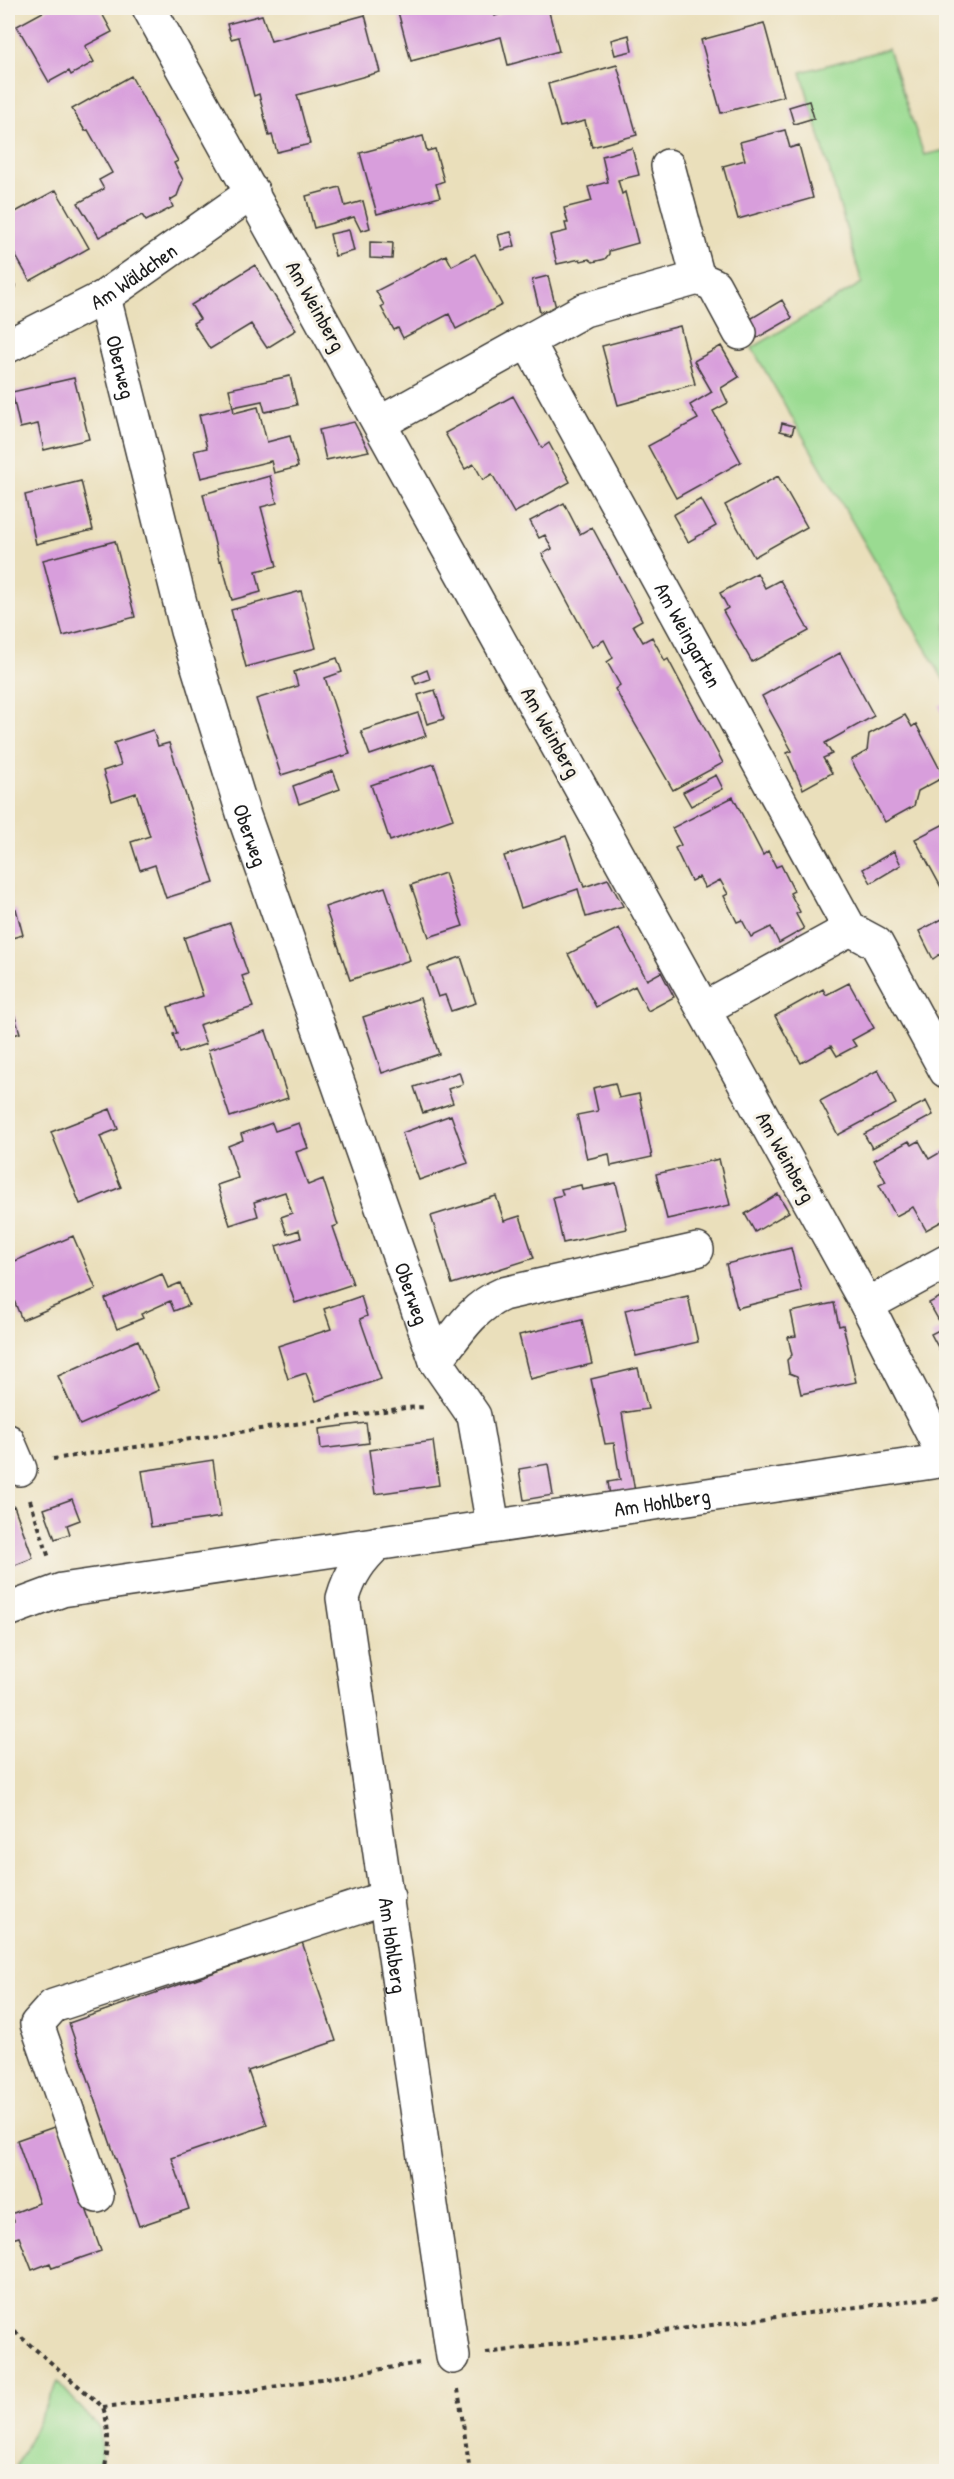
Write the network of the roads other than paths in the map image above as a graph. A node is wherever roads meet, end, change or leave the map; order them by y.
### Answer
1 (149, 8) edge
2 (668, 166) dead end
3 (253, 192) junction
4 (698, 278) junction
5 (104, 297) junction
6 (740, 333) dead end
7 (528, 342) junction
8 (8, 346) edge
9 (380, 423) junction
10 (850, 929) junction
11 (704, 1009) junction
12 (946, 1071) edge
13 (697, 1250) dead end
14 (946, 1262) edge
15 (867, 1305) junction
16 (436, 1361) junction
17 (946, 1460) edge
18 (494, 1527) junction
19 (378, 1543) junction
20 (8, 1610) edge
21 (388, 1898) junction
22 (97, 2196) dead end
23 (453, 2357) road end

1 - 3 street, Am Weinberg
2 - 4 street
3 - 5 street, Am Wäldchen
3 - 9 street, Am Weinberg
4 - 6 street
4 - 7 street
5 - 8 street, Am Wäldchen
5 - 16 street, Oberweg
7 - 9 street
7 - 10 street, Am Weingarten
9 - 11 street, Am Weinberg
10 - 11 street
10 - 12 street
11 - 15 street, Am Weinberg
13 - 16 street, Oberweg
14 - 15 street
15 - 17 street, Am Weinberg
16 - 18 street, Oberweg
17 - 18 street, Am Hohlberg
18 - 19 street, Am Hohlberg
19 - 20 street, Am Hohlberg
19 - 21 street, Am Hohlberg
21 - 22 street
21 - 23 street, Am Hohlberg

